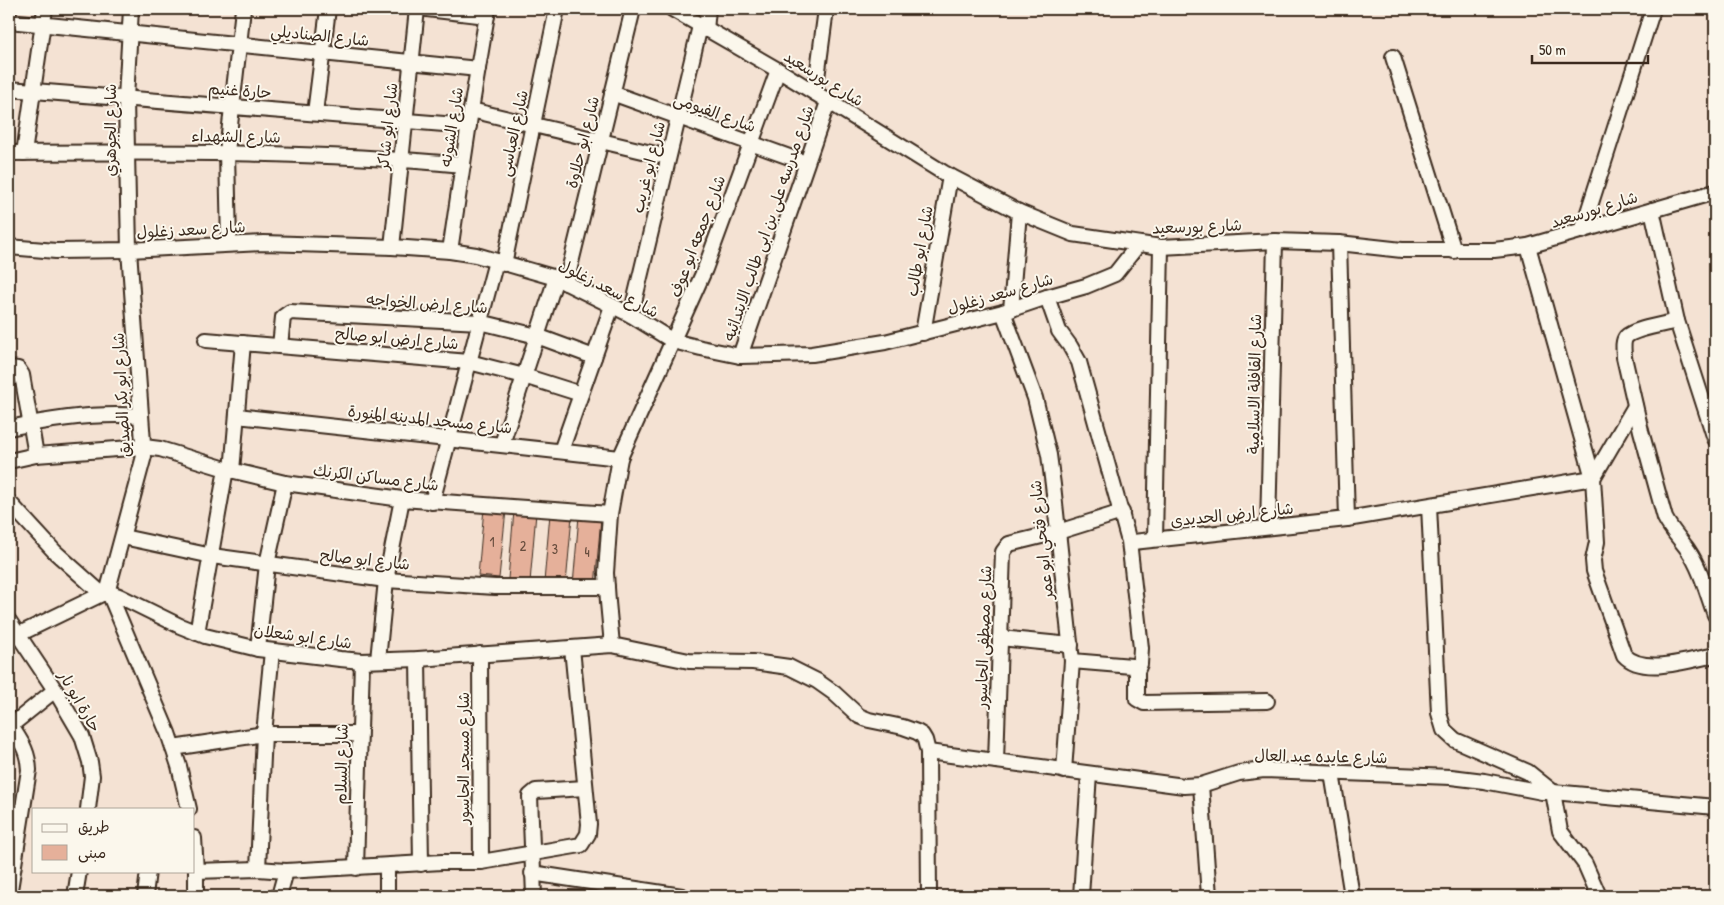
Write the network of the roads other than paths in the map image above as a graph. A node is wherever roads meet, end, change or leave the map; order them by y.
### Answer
1 (45, 9) edge
2 (131, 9) edge
3 (243, 9) edge
4 (328, 9) edge
5 (417, 9) edge
6 (427, 9) edge
7 (557, 9) edge
8 (633, 9) edge
9 (672, 9) edge
10 (708, 9) edge
11 (826, 9) edge
12 (1653, 9) edge
13 (488, 12) edge
14 (9, 20) edge
15 (43, 24) junction
16 (703, 28) junction
17 (129, 32) junction
18 (239, 45) junction
19 (322, 53) junction
20 (1393, 57) dead end
21 (412, 62) junction
22 (478, 69) junction
23 (778, 70) junction
24 (9, 89) edge
25 (33, 91) junction
26 (612, 93) junction
27 (815, 93) junction
28 (126, 98) junction
29 (828, 102) junction
30 (232, 107) junction
31 (471, 110) junction
32 (315, 113) junction
33 (678, 117) junction
34 (406, 121) junction
35 (533, 125) junction
36 (469, 126) junction
37 (601, 141) junction
38 (750, 143) junction
39 (126, 152) junction
40 (227, 152) junction
41 (9, 153) edge
42 (24, 153) junction
43 (668, 157) junction
44 (402, 159) junction
45 (806, 163) junction
46 (463, 165) junction
47 (950, 176) junction
48 (1715, 192) edge
49 (1652, 210) junction
50 (1019, 212) junction
51 (1582, 231) junction
52 (1275, 241) junction
53 (229, 244) junction
54 (1339, 244) junction
55 (1138, 245) junction
56 (1528, 246) junction
57 (9, 247) edge
58 (392, 247) junction
59 (1161, 247) junction
60 (129, 250) junction
61 (1454, 250) junction
62 (450, 251) junction
63 (500, 262) junction
64 (561, 281) junction
65 (1047, 297) junction
66 (612, 306) junction
67 (1007, 311) junction
68 (630, 316) junction
69 (1677, 321) junction
70 (480, 322) junction
71 (923, 333) junction
72 (538, 336) junction
73 (206, 340) dead end
74 (673, 341) junction
75 (243, 343) junction
76 (280, 346) junction
77 (740, 356) junction
78 (594, 357) junction
79 (469, 362) junction
80 (9, 368) edge
81 (524, 376) junction
82 (581, 394) junction
83 (1636, 406) junction
84 (141, 416) junction
85 (236, 416) junction
86 (30, 424) junction
87 (9, 428) edge
88 (448, 438) junction
89 (1715, 439) edge
90 (502, 444) junction
91 (144, 447) junction
92 (561, 451) junction
93 (36, 456) junction
94 (620, 458) junction
95 (9, 461) edge
96 (229, 470) junction
97 (1593, 478) junction
98 (285, 483) junction
99 (402, 499) junction
100 (9, 502) edge
101 (432, 502) junction
102 (1428, 506) junction
103 (1122, 512) junction
104 (610, 514) junction
105 (1347, 519) junction
106 (1268, 527) junction
107 (1058, 532) junction
108 (123, 537) junction
109 (1155, 539) junction
110 (1129, 541) junction
111 (212, 556) junction
112 (267, 564) junction
113 (386, 580) junction
114 (607, 586) junction
115 (106, 594) junction
116 (1715, 614) edge
117 (9, 621) edge
118 (197, 633) junction
119 (14, 637) edge
120 (1000, 638) junction
121 (612, 645) junction
122 (1071, 645) junction
123 (572, 648) junction
124 (258, 649) junction
125 (272, 651) junction
126 (480, 654) junction
127 (1715, 655) edge
128 (418, 659) junction
129 (378, 660) junction
130 (1072, 660) junction
131 (362, 661) junction
132 (1136, 671) junction
133 (55, 690) junction
134 (1267, 701) dead end
135 (10, 726) edge
136 (264, 734) junction
137 (359, 734) junction
138 (173, 748) junction
139 (928, 752) junction
140 (996, 761) junction
141 (1064, 771) junction
142 (1332, 773) junction
143 (1089, 774) junction
144 (1201, 785) junction
145 (585, 788) junction
146 (1553, 792) junction
147 (1715, 807) edge
148 (88, 808) edge
149 (189, 808) edge
150 (14, 829) edge
151 (532, 853) junction
152 (195, 854) edge
153 (481, 862) junction
154 (421, 864) junction
155 (387, 866) junction
156 (356, 868) junction
157 (258, 870) junction
158 (196, 871) junction
159 (286, 871) junction
160 (79, 872) edge
161 (148, 872) edge
162 (532, 873) junction
163 (9, 895) edge
164 (662, 895) edge
165 (75, 896) edge
166 (146, 896) edge
167 (196, 896) edge
168 (279, 896) edge
169 (388, 896) edge
170 (534, 896) edge
171 (682, 896) edge
172 (929, 896) edge
173 (1081, 896) edge
174 (1209, 896) edge
175 (1352, 896) edge
176 (1599, 896) edge

1 - 15 street
2 - 17 street, شارع الجوهري
3 - 18 street
4 - 19 street
5 - 21 street, شارع ابو شاكر
6 - 13 street
7 - 35 street, شارع العباسى
8 - 26 street, شارع ابو حلاوة
9 - 16 street, شارع بورسعيد
10 - 16 street, شارع ابو غريب
11 - 27 street
12 - 51 street
13 - 22 street, شارع الشونه
14 - 15 street, شارع الصناديلي
15 - 17 street, شارع الصناديلي
15 - 25 street
16 - 23 street, شارع بورسعيد
16 - 33 street, شارع ابو غريب
17 - 18 street, شارع الصناديلي
17 - 28 street, شارع الجوهري
18 - 19 street, شارع الصناديلي
18 - 30 street
19 - 21 street, شارع الصناديلي
19 - 32 street
20 - 61 street
21 - 22 street, شارع الصناديلي
21 - 34 street, شارع ابو شاكر
22 - 31 street, شارع الشونه
23 - 27 street, شارع بورسعيد
23 - 38 street, شارع جمعه ابو عوف
24 - 25 street, حارة غنيم
25 - 28 street, حارة غنيم
25 - 42 street
26 - 33 street, شارع الفيومى
26 - 37 street, شارع ابو حلاوة
27 - 29 street, شارع بورسعيد
28 - 30 street, حارة غنيم
28 - 39 street, شارع الجوهري
29 - 45 street, شارع مدرسه على بن ابى طالب الابتدائيه
29 - 47 street, شارع بورسعيد
30 - 32 street, حارة غنيم
30 - 40 street
31 - 35 street
31 - 36 street, شارع الشونه
32 - 34 street, حارة غنيم
33 - 38 street, شارع الفيومى
33 - 43 street, شارع ابو غريب
34 - 36 street, حارة غنيم
34 - 44 street, شارع ابو شاكر
35 - 37 street
35 - 63 street, شارع العباسى
36 - 46 street, شارع الشونه
37 - 43 street
37 - 64 street, شارع ابو حلاوة
38 - 45 street, شارع الفيومى
38 - 74 street, شارع جمعه ابو عوف
39 - 40 street, شارع الشهداء
39 - 42 street, شارع الشهداء
39 - 60 street, شارع الجوهري
40 - 44 street, شارع الشهداء
40 - 53 street
41 - 42 street, شارع الشهداء
43 - 68 street, شارع ابو غريب
44 - 46 street, شارع الشهداء
44 - 58 street, شارع ابو شاكر
45 - 77 street, شارع مدرسه على بن ابى طالب الابتدائيه
46 - 62 street, شارع الشونه
47 - 50 street, شارع بورسعيد
47 - 71 street, شارع ابو طالب
48 - 49 street, شارع بورسعيد
49 - 51 street, شارع بورسعيد
49 - 69 street
50 - 55 street, شارع بورسعيد
50 - 67 street
51 - 56 street, شارع بورسعيد
52 - 54 street, شارع بورسعيد
52 - 59 street, شارع بورسعيد
52 - 106 street, شارع القافلة الاسلامية
53 - 58 street, شارع سعد زغلول
53 - 60 street, شارع سعد زغلول
54 - 61 street, شارع بورسعيد
54 - 105 street
55 - 59 street, شارع بورسعيد
55 - 65 street, شارع سعد زغلول
56 - 61 street, شارع بورسعيد
56 - 97 street
57 - 60 street, شارع سعد زغلول
58 - 62 street, شارع سعد زغلول
59 - 109 street
60 - 84 street, شارع ابو بكر الصديق
62 - 63 street, شارع سعد زغلول
63 - 64 street, شارع سعد زغلول
63 - 70 street, شارع العباسى
64 - 66 street, شارع سعد زغلول
64 - 72 street
65 - 67 street, شارع سعد زغلول
65 - 103 street
66 - 68 street, شارع سعد زغلول
66 - 78 street
67 - 71 street, شارع سعد زغلول
67 - 107 street, شارع فتحي ابو عمر
68 - 74 street, شارع سعد زغلول
69 - 83 street
69 - 89 street
70 - 72 street, شارع ارض الخواجه
70 - 76 street, شارع ارض الخواجه
70 - 79 street, شارع العباسى
71 - 77 street, شارع سعد زغلول
72 - 78 street, شارع ارض الخواجه
72 - 81 street
73 - 75 street, شارع ارض ابو صالح
74 - 77 street, شارع سعد زغلول
74 - 94 street, شارع جمعه ابو عوف
75 - 76 street, شارع ارض ابو صالح
75 - 85 street
76 - 79 street, شارع ارض ابو صالح
78 - 82 street
79 - 81 street, شارع ارض ابو صالح
79 - 88 street, شارع العباسى
80 - 86 street
81 - 82 street, شارع ارض ابو صالح
81 - 90 street
82 - 92 street
83 - 97 street
83 - 116 street
84 - 86 street
84 - 91 street, شارع ابو بكر الصديق
85 - 88 street, شارع مسجد المدينه المنورة
85 - 96 street
86 - 87 street
86 - 93 street
88 - 90 street, شارع مسجد المدينه المنورة
88 - 101 street, شارع العباسى
90 - 92 street, شارع مسجد المدينه المنورة
91 - 93 street, شارع مساكن الكرنك
91 - 96 street, شارع مساكن الكرنك
91 - 108 street, شارع ابو بكر الصديق
92 - 94 street, شارع مسجد المدينه المنورة
93 - 95 street, شارع مساكن الكرنك
94 - 104 street, شارع جمعه ابو عوف
96 - 98 street, شارع مساكن الكرنك
96 - 111 street
97 - 102 street, شارع ارض الحديدى
97 - 127 street
98 - 99 street, شارع مساكن الكرنك
98 - 112 street
99 - 101 street, شارع مساكن الكرنك
99 - 113 street
100 - 115 street
101 - 104 street, شارع مساكن الكرنك
102 - 105 street, شارع ارض الحديدى
102 - 146 street
103 - 107 street, شارع مصطفى الجاسور
103 - 110 street
104 - 114 street, شارع جمعه ابو عوف
105 - 106 street, شارع ارض الحديدى
106 - 109 street, شارع ارض الحديدى
107 - 120 street, شارع مصطفى الجاسور
107 - 122 street, شارع فتحي ابو عمر
108 - 111 street, شارع ابو صالح
108 - 115 street, شارع ابو بكر الصديق
109 - 110 street, شارع ارض الحديدى
110 - 132 street
111 - 112 street, شارع ابو صالح
111 - 118 street
112 - 113 street, شارع ابو صالح
112 - 124 street
113 - 114 street, شارع ابو صالح
113 - 129 street
114 - 121 street, شارع جمعه ابو عوف
115 - 118 street, شارع ابو شعلان
115 - 119 street
115 - 138 street
117 - 119 street, حارة ابو نار
118 - 124 street, شارع ابو شعلان
119 - 133 street, حارة ابو نار
120 - 122 street
120 - 140 street, شارع مصطفى الجاسور
121 - 123 street, شارع ابو شعلان
121 - 139 street, شارع ابو شعلان
122 - 130 street, شارع فتحي ابو عمر
123 - 126 street, شارع ابو شعلان
123 - 145 street
124 - 125 street, شارع ابو شعلان
125 - 131 street, شارع ابو شعلان
125 - 136 street
126 - 128 street, شارع ابو شعلان
126 - 153 street, شارع مسجد الجاسور
128 - 129 street, شارع ابو شعلان
128 - 154 street
129 - 131 street, شارع ابو شعلان
130 - 132 street
130 - 141 street, شارع فتحي ابو عمر
131 - 137 street, شارع السلام
132 - 134 street
133 - 135 street
133 - 148 street, حارة ابو نار
135 - 150 street
136 - 137 street
136 - 138 street
136 - 157 street
137 - 156 street, شارع السلام
138 - 149 street
139 - 140 street, شارع عايده عبد العال
139 - 172 street
140 - 141 street, شارع عايده عبد العال
141 - 143 street, شارع عايده عبد العال
142 - 144 street, شارع عايده عبد العال
142 - 146 street, شارع عايده عبد العال
142 - 175 street
143 - 144 street, شارع عايده عبد العال
143 - 173 street
144 - 174 street
145 - 151 street
145 - 151 street
146 - 147 street, شارع عايده عبد العال
146 - 176 street
150 - 163 street
151 - 153 street
151 - 162 street
152 - 158 street
153 - 154 street
154 - 155 street
155 - 156 street
155 - 169 street
156 - 159 street
157 - 158 street
157 - 159 street
158 - 167 street
159 - 168 street
160 - 165 street
161 - 166 street
162 - 164 street
162 - 170 street
164 - 171 street

